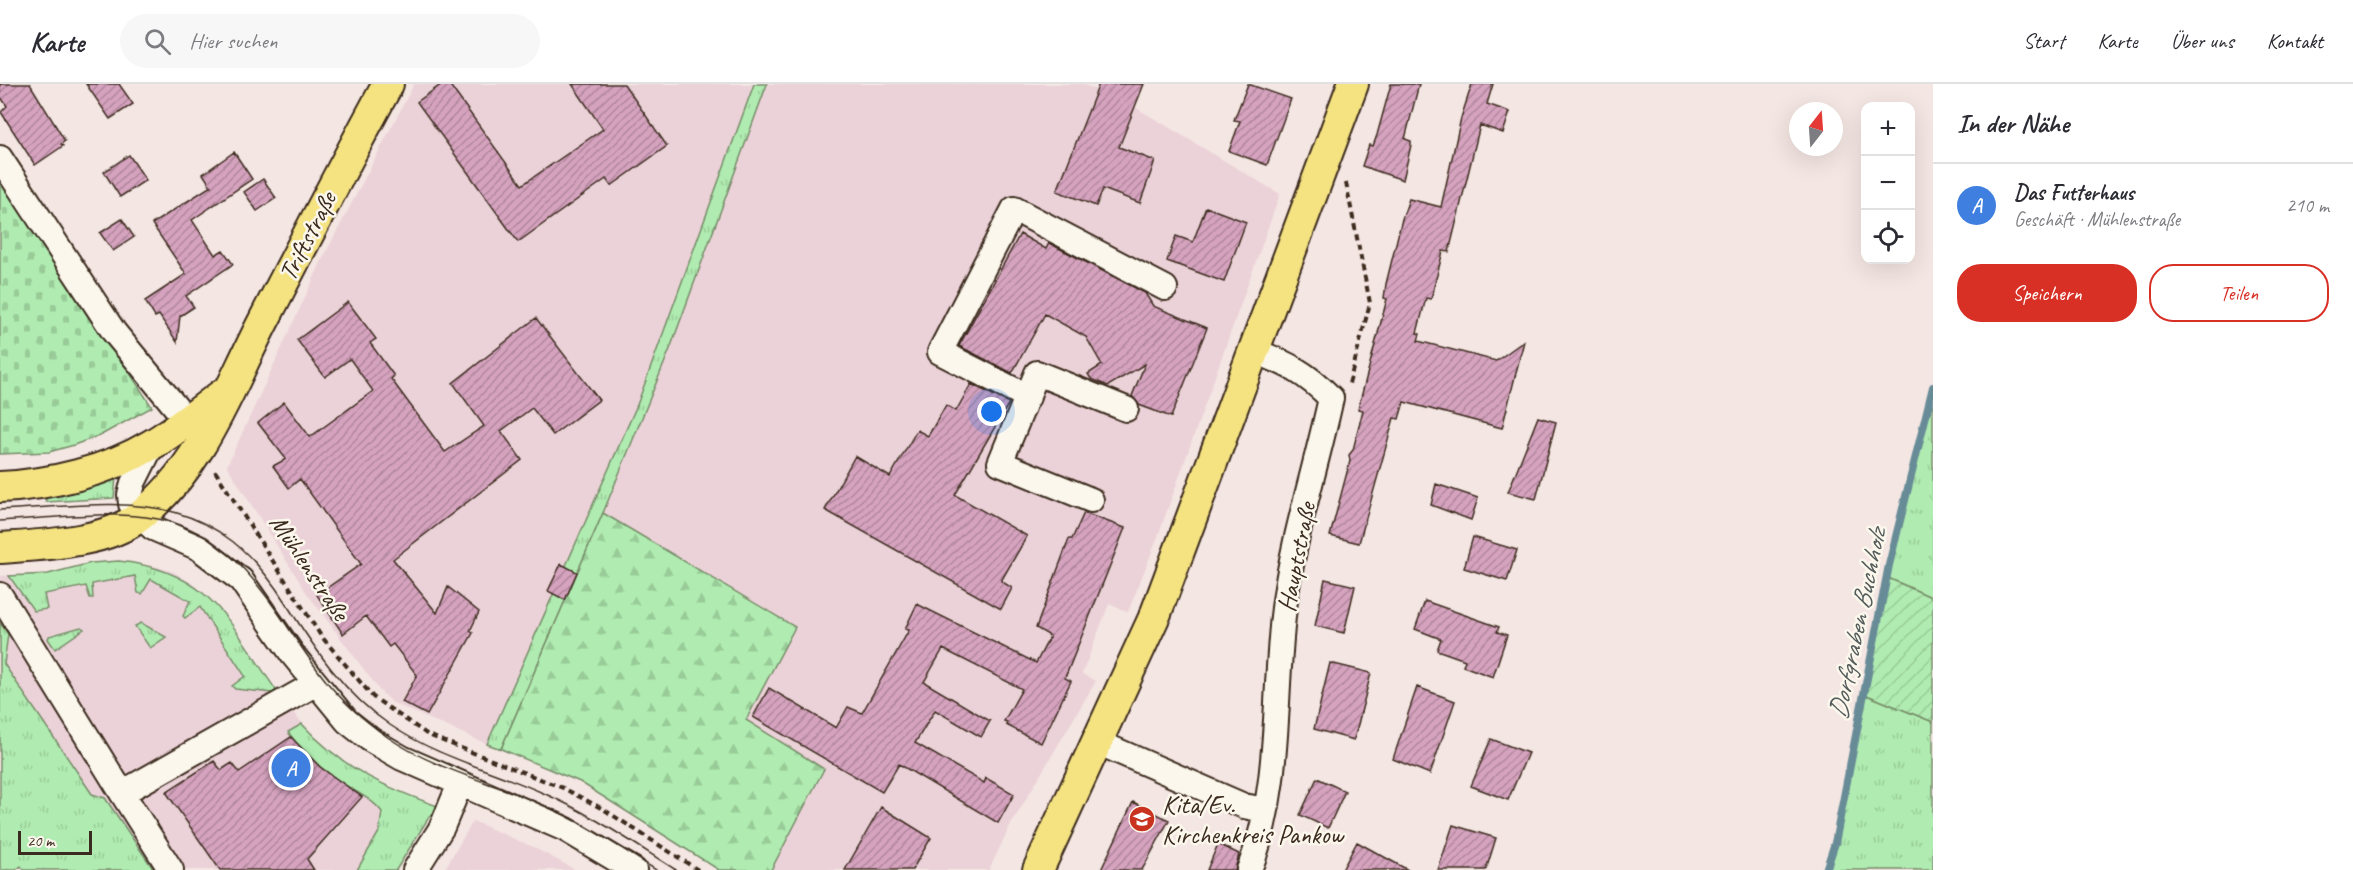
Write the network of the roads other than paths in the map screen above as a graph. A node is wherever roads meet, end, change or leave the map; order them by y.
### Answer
1 (388, 84) edge
2 (1353, 84) edge
3 (0, 158) edge
4 (1165, 288) dead end
5 (1254, 351) junction
6 (229, 389) junction
7 (1028, 397) junction
8 (1126, 409) dead end
9 (187, 419) junction
10 (205, 443) junction
11 (152, 445) junction
12 (0, 487) edge
13 (1091, 500) dead end
14 (140, 516) junction
15 (0, 548) edge
16 (0, 595) edge
17 (315, 684) junction
18 (1097, 742) junction
19 (460, 784) junction
20 (122, 794) junction
21 (1264, 810) junction
22 (171, 870) edge
23 (415, 870) edge
24 (634, 870) edge
25 (1038, 870) edge
26 (1249, 870) edge

1 - 6 main road, Triftstraße
2 - 5 main road
3 - 9 street
4 - 7 street
5 - 18 main road
5 - 21 street, Hauptstraße
6 - 9 main road, Triftstraße
6 - 10 main road, Triftstraße
7 - 8 street
7 - 13 street
9 - 10 street
9 - 11 main road, Triftstraße
10 - 14 main road, Triftstraße
11 - 12 main road, Triftstraße
11 - 14 street
14 - 15 main road, Triftstraße
14 - 17 street
16 - 20 street
17 - 19 street
17 - 20 street
18 - 21 street
18 - 25 main road
19 - 23 street
19 - 24 street
20 - 22 street
21 - 26 street, Hauptstraße

